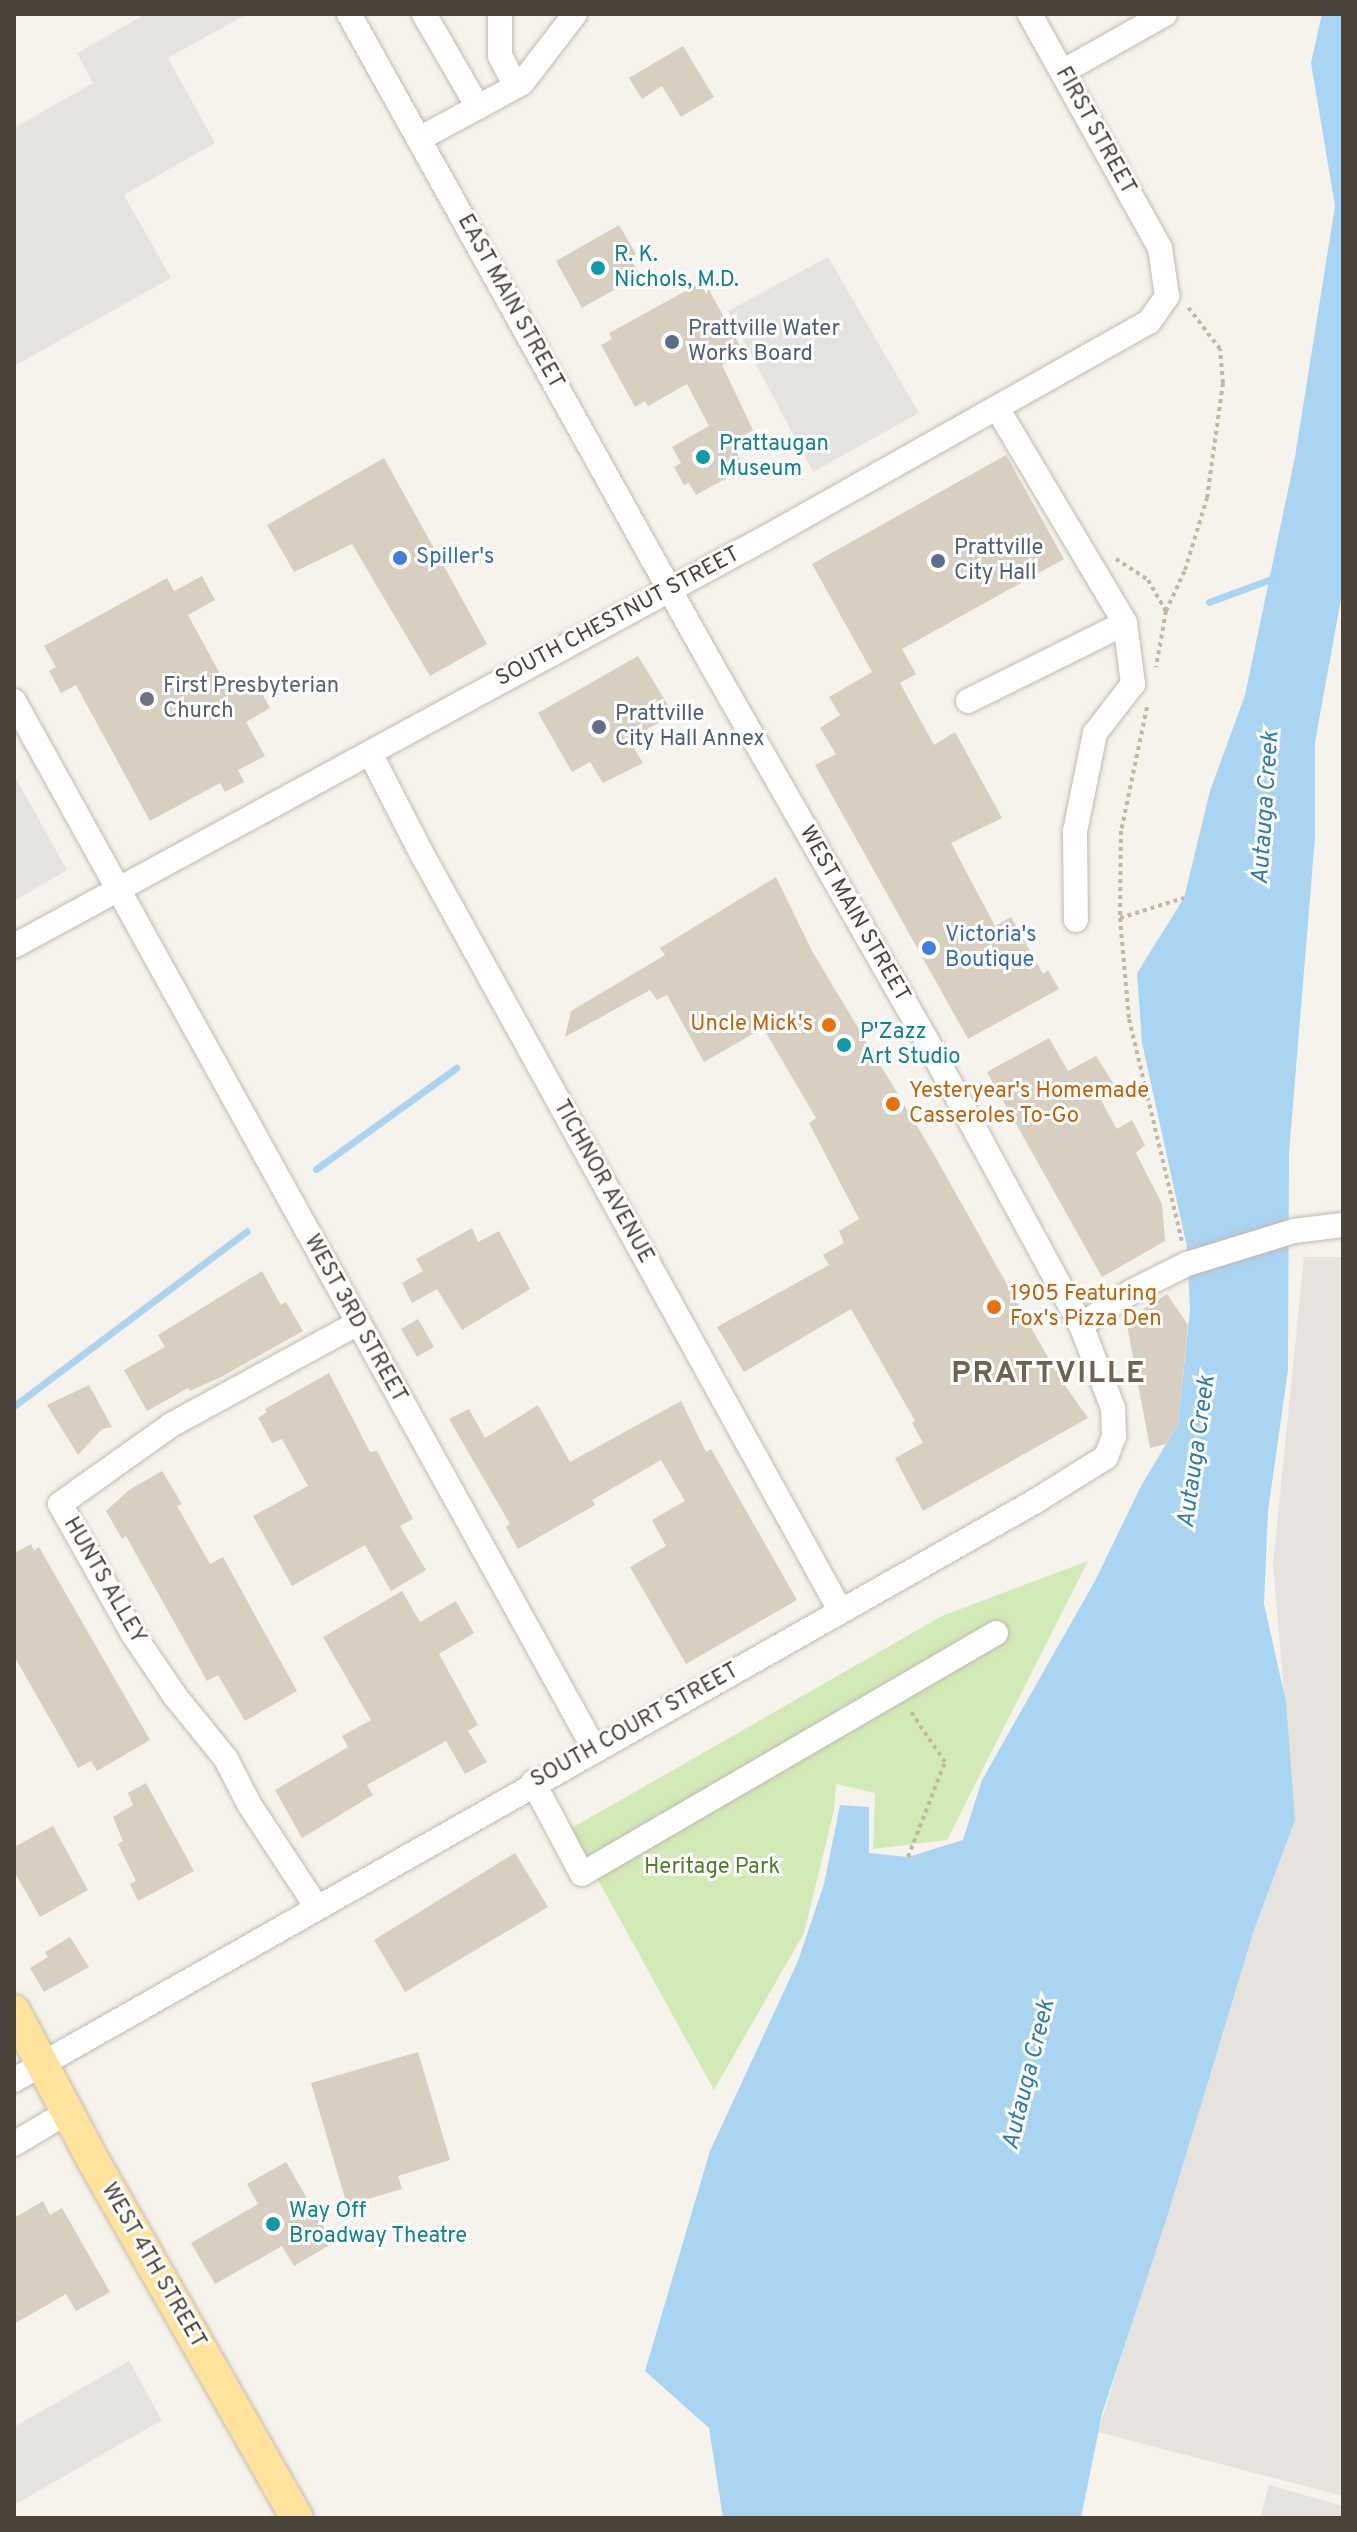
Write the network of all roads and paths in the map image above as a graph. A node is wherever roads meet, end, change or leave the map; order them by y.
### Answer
1 (349, 14) edge
2 (424, 14) edge
3 (500, 14) edge
4 (575, 14) edge
5 (1030, 14) edge
6 (1165, 14) edge
7 (1062, 72) junction
8 (516, 86) junction
9 (478, 107) junction
10 (419, 139) junction
11 (1160, 248) joint
12 (1188, 307) dead end
13 (997, 408) junction
14 (671, 589) junction
15 (1166, 611) dead end
16 (1125, 623) junction
17 (14, 701) edge
18 (968, 701) dead end
19 (370, 753) junction
20 (119, 888) junction
21 (1184, 898) dead end
22 (1076, 920) dead end
23 (14, 946) edge
24 (1343, 1225) edge
25 (1184, 1253) junction
26 (358, 1323) junction
27 (1081, 1325) junction
28 (840, 1610) junction
29 (996, 1633) dead end
30 (897, 1691) junction
31 (594, 1748) junction
32 (533, 1782) junction
33 (908, 1857) dead end
34 (316, 1906) junction
35 (14, 2011) edge
36 (44, 2063) junction
37 (14, 2080) edge
38 (69, 2111) junction
39 (14, 2144) edge
40 (297, 2518) edge

1 - 10 street, EAST MAIN STREET
2 - 9 street
3 - 8 street
4 - 8 street
5 - 7 street, FIRST STREET
6 - 7 street
7 - 11 street, FIRST STREET
8 - 9 street
9 - 10 street
10 - 14 street, EAST MAIN STREET
11 - 13 street, SOUTH CHESTNUT STREET
12 - 15 path
13 - 14 street, SOUTH CHESTNUT STREET
13 - 16 street
14 - 19 street, SOUTH CHESTNUT STREET
14 - 27 street, WEST MAIN STREET
16 - 18 street
16 - 22 street
17 - 20 street, WEST 3RD STREET
19 - 20 street, SOUTH CHESTNUT STREET
19 - 28 street, TICHNOR AVENUE
20 - 23 street, SOUTH CHESTNUT STREET
20 - 26 street, WEST 3RD STREET
21 - 25 path
24 - 25 street
25 - 27 street
26 - 31 street, WEST 3RD STREET
26 - 34 street, HUNTS ALLEY
27 - 28 street, SOUTH COURT STREET
28 - 31 street, SOUTH COURT STREET
29 - 30 street
30 - 32 street
30 - 33 path
31 - 32 street, SOUTH COURT STREET
32 - 34 street, SOUTH COURT STREET
34 - 36 street, SOUTH COURT STREET
35 - 36 main road, WEST 4TH STREET
36 - 37 street, SOUTH COURT STREET
36 - 38 main road, WEST 4TH STREET
38 - 39 street
38 - 40 main road, WEST 4TH STREET

